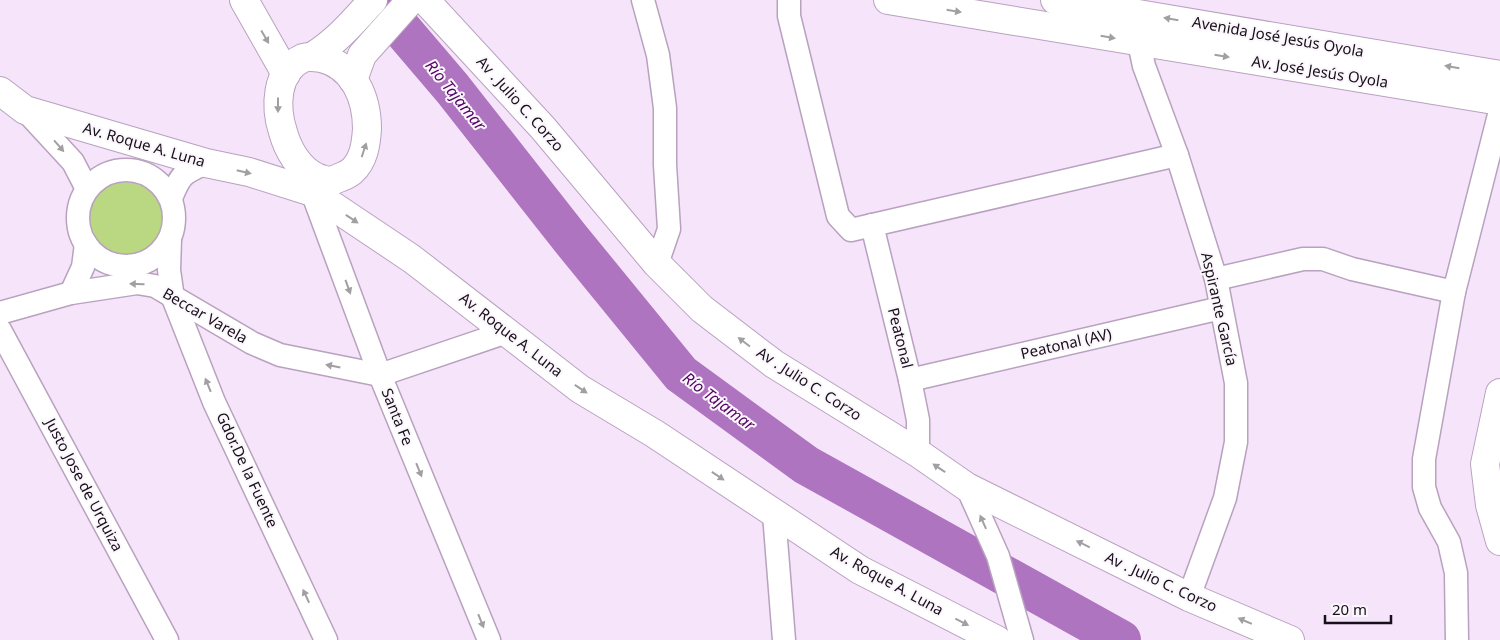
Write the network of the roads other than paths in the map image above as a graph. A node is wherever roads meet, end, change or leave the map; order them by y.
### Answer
1 (244, 0) edge
2 (425, 0) edge
3 (642, 0) edge
4 (789, 0) edge
5 (888, 0) edge
6 (1055, 0) edge
7 (1122, 5) edge
8 (405, 6) edge
9 (364, 9) edge
10 (1139, 42) junction
11 (313, 56) junction
12 (286, 74) junction
13 (1500, 76) edge
14 (353, 80) junction
15 (0, 91) edge
16 (1500, 101) edge
17 (25, 110) junction
18 (1500, 111) edge
19 (1177, 155) junction
20 (206, 163) junction
21 (321, 187) junction
22 (87, 189) junction
23 (171, 198) junction
24 (872, 225) junction
25 (170, 239) junction
26 (86, 244) junction
27 (656, 264) junction
28 (1216, 279) junction
29 (1454, 292) junction
30 (71, 293) junction
31 (173, 298) junction
32 (1221, 308) junction
33 (0, 313) edge
34 (0, 330) edge
35 (508, 332) junction
36 (380, 376) junction
37 (910, 380) junction
38 (1500, 393) edge
39 (918, 453) junction
40 (1492, 466) edge
41 (967, 487) junction
42 (774, 514) junction
43 (1500, 541) edge
44 (1189, 597) junction
45 (1012, 634) edge
46 (167, 640) edge
47 (326, 640) edge
48 (489, 640) edge
49 (784, 640) edge
50 (1290, 640) edge
51 (1457, 640) edge

1 -> 12 street
2 - 27 street, Av . Julio C. Corzo
3 - 27 street
4 - 24 street
5 -> 10 street
6 - 7 street, Avenida José Jesús Oyola
7 - 10 street, Aspirante García
13 -> 7 street, Avenida José Jesús Oyola
8 - 14 street
9 - 11 street
10 -> 16 street, Av. José Jesús Oyola
10 - 19 street, Aspirante García
11 - 12 street
11 - 14 street
12 -> 21 street
21 -> 14 street
15 - 17 street, Av. Roque A. Luna
17 - 20 street, Av. Roque A. Luna
17 -> 22 street
18 - 29 street
19 - 24 street
19 - 28 street, Aspirante García
20 -> 21 street, Av. Roque A. Luna
20 - 23 street
21 -> 35 street, Av. Roque A. Luna
21 -> 36 street, Santa Fe
22 - 23 street
22 - 26 street
23 - 25 street
24 - 37 street, Peatonal
25 - 26 street
25 - 31 street, Gdor.De la Fuente
26 - 30 street
39 -> 27 street, Av . Julio C. Corzo
28 - 29 street
28 - 32 street, Aspirante García
29 - 51 street
31 -> 30 street, Beccar Varela
30 - 33 street, Beccar Varela
36 -> 31 street, Beccar Varela
47 -> 31 street, Gdor.De la Fuente
32 - 37 street, Peatonal (AV)
32 - 44 street, Aspirante García
34 - 46 street, Justo Jose de Urquiza
35 - 36 street
35 -> 42 street, Av. Roque A. Luna
36 -> 48 street, Santa Fe
37 - 39 street, Peatonal
38 - 40 street
41 -> 39 street, Av . Julio C. Corzo
40 - 43 street
44 -> 41 street, Av . Julio C. Corzo
45 -> 41 street
42 -> 45 street, Av. Roque A. Luna
42 - 49 street
50 -> 44 street, Av . Julio C. Corzo

